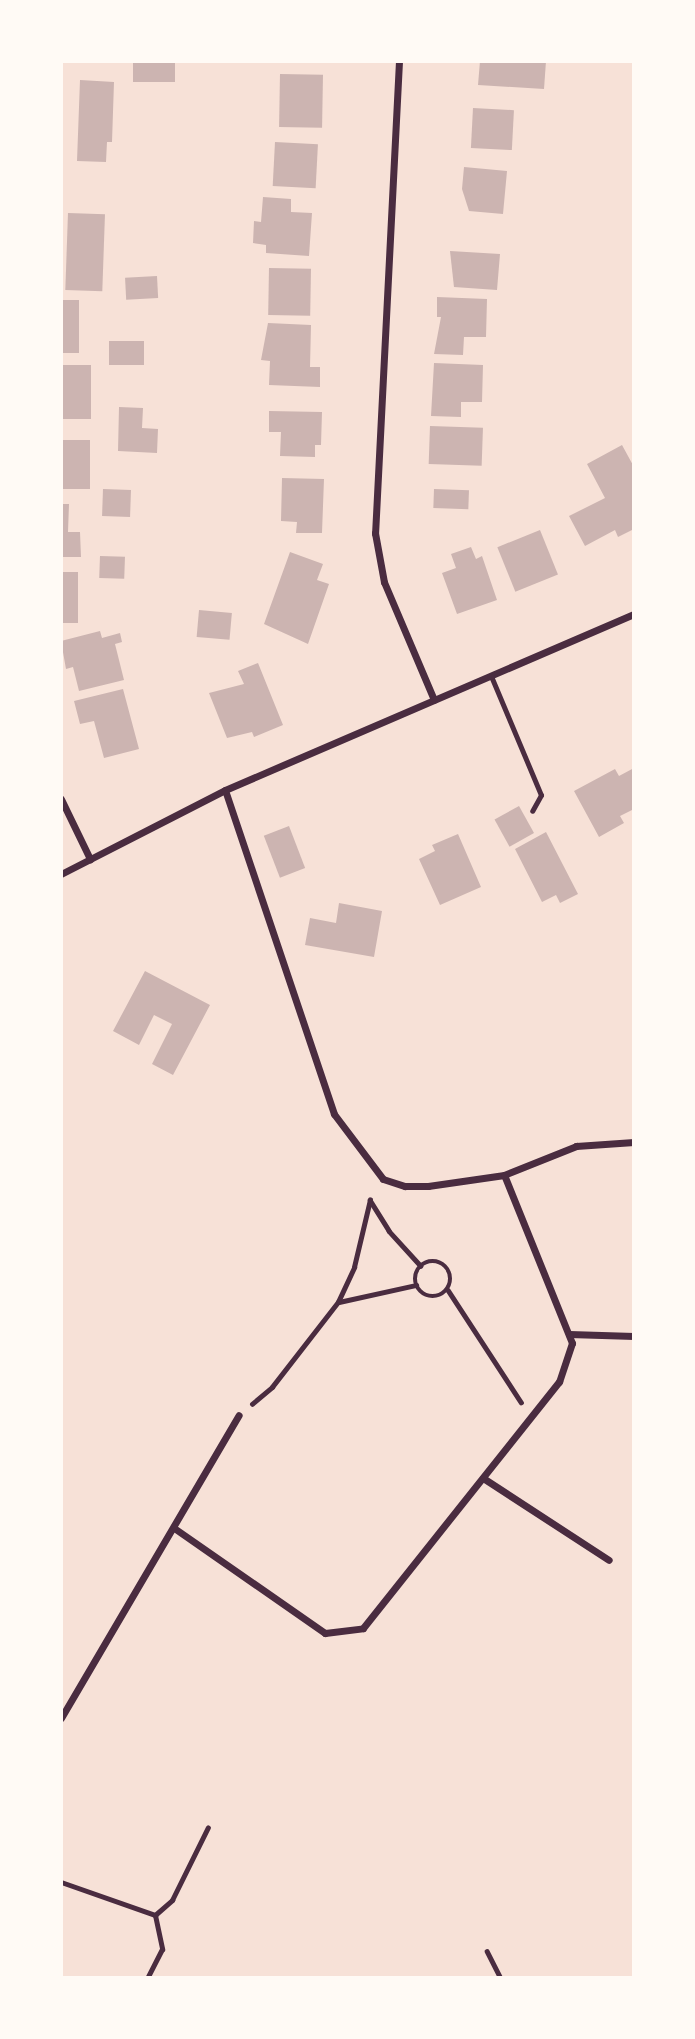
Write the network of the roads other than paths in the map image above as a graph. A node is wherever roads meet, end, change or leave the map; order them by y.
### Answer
1 (399, 61) edge
2 (634, 614) edge
3 (491, 676) junction
4 (434, 700) junction
5 (225, 790) junction
6 (61, 799) edge
7 (532, 811) dead end
8 (90, 859) junction
9 (61, 874) edge
10 (634, 1142) edge
11 (504, 1175) junction
12 (569, 1334) junction
13 (634, 1336) edge
14 (239, 1415) road end
15 (483, 1478) junction
16 (174, 1528) junction
17 (609, 1560) dead end
18 (61, 1718) edge
19 (208, 1827) dead end
20 (61, 1882) edge
21 (155, 1915) junction
22 (147, 1978) edge

1 - 4 street
2 - 3 street
3 - 4 street
3 - 7 lane
4 - 5 street
5 - 8 street
5 - 11 street
6 - 8 street
8 - 9 street
10 - 11 street
11 - 12 street
12 - 13 street
12 - 15 street
14 - 16 street
15 - 16 street
15 - 17 street
16 - 18 street
19 - 21 lane
20 - 21 lane
21 - 22 lane

